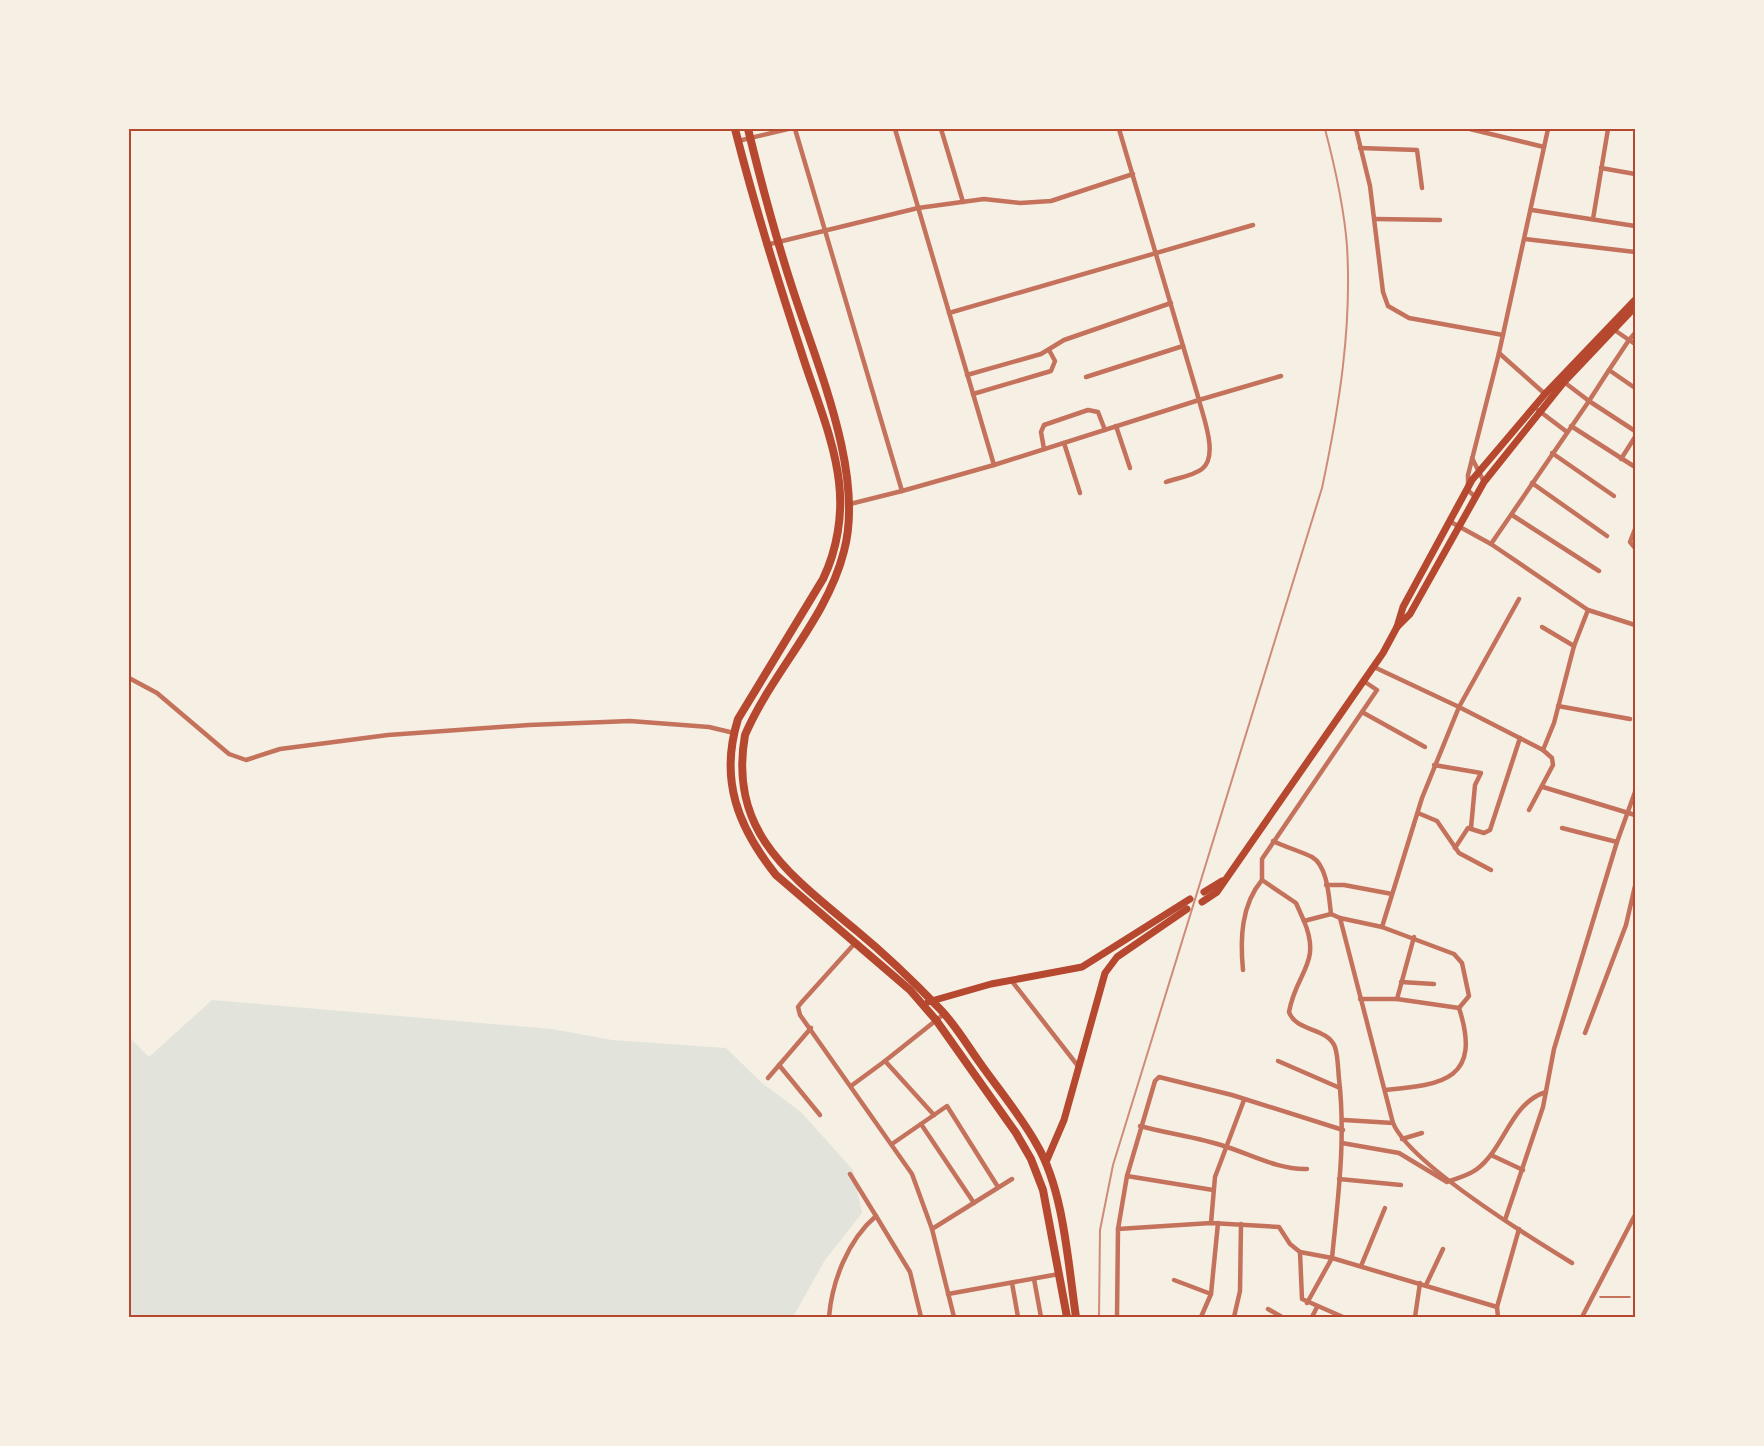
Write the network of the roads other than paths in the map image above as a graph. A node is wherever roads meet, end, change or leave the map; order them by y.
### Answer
1 (735, 129) edge
2 (788, 129) edge
3 (795, 129) edge
4 (895, 129) edge
5 (941, 129) edge
6 (1119, 129) edge
7 (1356, 129) edge
8 (1470, 129) edge
9 (1548, 129) edge
10 (1608, 129) edge
11 (749, 133) edge
12 (738, 141) junction
13 (1544, 147) junction
14 (1360, 148) junction
15 (1601, 168) junction
16 (1133, 174) junction
17 (1635, 174) edge
18 (1422, 188) dead end
19 (963, 202) junction
20 (918, 208) junction
21 (1532, 210) junction
22 (1375, 219) junction
23 (1593, 219) junction
24 (1440, 220) dead end
25 (1253, 225) dead end
26 (1635, 226) edge
27 (824, 229) junction
28 (1525, 239) junction
29 (777, 242) junction
30 (766, 245) junction
31 (1635, 252) edge
32 (1156, 253) junction
33 (1635, 300) edge
34 (1171, 303) junction
35 (1635, 307) edge
36 (950, 313) junction
37 (1613, 329) junction
38 (1635, 333) edge
39 (1503, 335) junction
40 (1629, 340) junction
41 (1635, 344) edge
42 (1183, 346) junction
43 (1049, 350) junction
44 (1499, 353) junction
45 (1609, 370) junction
46 (968, 375) junction
47 (1281, 376) dead end
48 (1086, 377) dead end
49 (1564, 382) junction
50 (1635, 388) edge
51 (973, 394) junction
52 (1545, 394) junction
53 (1199, 400) junction
54 (1589, 401) junction
55 (1537, 409) junction
56 (1116, 426) junction
57 (1571, 426) junction
58 (1104, 430) junction
59 (1635, 431) edge
60 (1567, 432) junction
61 (1635, 437) edge
62 (1064, 443) junction
63 (1044, 449) junction
64 (1552, 453) junction
65 (1472, 458) junction
66 (1621, 459) junction
67 (994, 465) junction
68 (1635, 467) edge
69 (1130, 468) dead end
70 (1479, 472) junction
71 (1166, 482) dead end
72 (1484, 482) junction
73 (1532, 483) junction
74 (1467, 486) junction
75 (902, 491) junction
76 (1080, 493) dead end
77 (1474, 496) junction
78 (1614, 496) dead end
79 (850, 504) junction
80 (1512, 515) junction
81 (1449, 521) junction
82 (1458, 526) junction
83 (1635, 529) edge
84 (1607, 536) dead end
85 (1491, 544) junction
86 (1635, 548) edge
87 (1599, 571) dead end
88 (1519, 599) dead end
89 (1588, 610) junction
90 (1635, 625) edge
91 (1397, 627) junction
92 (1542, 627) dead end
93 (1574, 646) junction
94 (1374, 667) junction
95 (129, 678) edge
96 (1365, 682) junction
97 (1459, 706) junction
98 (1558, 706) junction
99 (1362, 712) junction
100 (1630, 719) dead end
101 (734, 733) junction
102 (1520, 738) junction
103 (1425, 747) dead end
104 (1543, 750) junction
105 (1434, 765) junction
106 (1543, 787) junction
107 (1635, 792) edge
108 (1530, 810) dead end
109 (1627, 812) junction
110 (1418, 813) junction
111 (1635, 815) edge
112 (1471, 828) junction
113 (1562, 828) dead end
114 (1273, 841) junction
115 (1617, 842) junction
116 (1455, 848) junction
117 (1491, 870) dead end
118 (1262, 880) junction
119 (1222, 881) junction
120 (1326, 885) junction
121 (1635, 886) edge
122 (1204, 892) dead end
123 (1392, 894) junction
124 (1190, 898) dead end
125 (1202, 902) dead end
126 (1187, 909) dead end
127 (1331, 914) junction
128 (1340, 918) junction
129 (1304, 921) junction
130 (1382, 927) junction
131 (1414, 937) junction
132 (856, 942) junction
133 (1244, 970) dead end
134 (1011, 980) junction
135 (1401, 982) junction
136 (1434, 984) dead end
137 (1360, 999) junction
138 (1397, 999) junction
139 (927, 1003) junction
140 (1459, 1008) junction
141 (944, 1014) junction
142 (936, 1020) junction
143 (812, 1028) junction
144 (1585, 1034) dead end
145 (885, 1061) junction
146 (1278, 1061) dead end
147 (779, 1065) junction
148 (1078, 1066) junction
149 (768, 1078) dead end
150 (851, 1086) junction
151 (1340, 1088) junction
152 (1384, 1090) junction
153 (1546, 1092) junction
154 (1244, 1100) junction
155 (820, 1115) dead end
156 (934, 1115) junction
157 (1344, 1120) junction
158 (1393, 1123) junction
159 (921, 1124) junction
160 (1140, 1126) junction
161 (1343, 1130) junction
162 (1422, 1133) dead end
163 (1402, 1139) junction
164 (1342, 1143) junction
165 (892, 1144) junction
166 (1226, 1147) junction
167 (1491, 1155) junction
168 (1046, 1162) junction
169 (1307, 1169) dead end
170 (1523, 1170) junction
171 (850, 1174) dead end
172 (1127, 1176) junction
173 (1012, 1179) dead end
174 (1339, 1179) junction
175 (1450, 1180) junction
176 (1401, 1185) dead end
177 (998, 1187) junction
178 (1213, 1190) junction
179 (974, 1203) junction
180 (1385, 1208) dead end
181 (1635, 1215) edge
182 (876, 1216) junction
183 (1505, 1220) junction
184 (1211, 1223) junction
185 (1218, 1223) junction
186 (1241, 1224) junction
187 (932, 1228) junction
188 (1118, 1228) junction
189 (1519, 1229) junction
190 (1443, 1249) dead end
191 (1300, 1252) junction
192 (1332, 1258) junction
193 (1572, 1263) dead end
194 (1361, 1266) junction
195 (1059, 1274) junction
196 (1034, 1279) junction
197 (1174, 1280) dead end
198 (1012, 1283) junction
199 (1420, 1283) junction
200 (1426, 1285) junction
201 (948, 1294) junction
202 (1211, 1294) junction
203 (1307, 1303) junction
204 (1497, 1307) junction
205 (1317, 1308) junction
206 (1268, 1309) dead end
207 (829, 1317) edge
208 (921, 1317) edge
209 (954, 1317) edge
210 (1018, 1317) edge
211 (1041, 1317) edge
212 (1067, 1317) edge
213 (1076, 1317) edge
214 (1118, 1317) edge
215 (1201, 1317) edge
216 (1234, 1317) edge
217 (1282, 1317) edge
218 (1312, 1317) edge
219 (1343, 1317) edge
220 (1415, 1317) edge
221 (1498, 1317) edge
222 (1582, 1317) edge

1 - 12 highway
2 - 11 street
3 - 27 street
4 - 20 street
5 - 19 street
6 - 16 street
7 - 14 street
8 - 13 street
9 - 13 street
10 - 15 street
11 - 12 street
11 - 29 highway
12 - 30 highway
13 - 21 street
14 - 18 street
14 - 22 street
15 - 17 street
15 - 23 street
16 - 19 street
16 - 32 street
19 - 20 street
20 - 27 street
20 - 36 street
21 - 23 street
21 - 28 street
22 - 24 street
22 - 39 street
23 - 26 street
25 - 32 street
27 - 29 street
27 - 75 street
28 - 31 street
28 - 39 street
29 - 30 street
29 - 79 highway
30 - 101 highway
32 - 34 street
32 - 36 street
33 - 52 main road
34 - 42 street
34 - 43 street
35 - 37 main road
36 - 46 street
37 - 40 street
37 - 49 main road
38 - 40 street
39 - 44 street
40 - 41 street
40 - 45 street
42 - 48 street
42 - 53 street
43 - 46 street
43 - 51 street
44 - 52 street
44 - 65 street
45 - 50 street
45 - 54 street
46 - 51 street
47 - 53 street
49 - 54 street
49 - 55 main road
51 - 67 street
52 - 55 main road
53 - 56 street
53 - 71 street
54 - 57 street
54 - 59 street
55 - 60 street
55 - 70 main road
55 - 72 main road
56 - 58 street
56 - 69 street
57 - 60 street
57 - 66 street
58 - 62 street
58 - 63 street
60 - 64 street
61 - 66 street
62 - 63 street
62 - 76 street
63 - 67 street
64 - 73 street
64 - 78 street
65 - 70 street
65 - 74 street
66 - 68 street
67 - 75 street
70 - 72 street
70 - 74 main road
72 - 77 main road
73 - 80 street
73 - 84 street
74 - 77 street
74 - 81 main road
75 - 79 street
77 - 82 main road
79 - 139 highway
80 - 85 street
80 - 87 street
81 - 82 street
81 - 91 main road
82 - 85 street
82 - 91 main road
83 - 86 street
85 - 89 street
88 - 97 street
89 - 90 street
89 - 93 street
91 - 94 main road
92 - 93 street
93 - 98 street
94 - 96 main road
94 - 97 street
95 - 101 street
96 - 99 street
96 - 119 main road
97 - 102 street
97 - 105 street
98 - 100 street
98 - 104 street
99 - 103 street
99 - 114 street
101 - 132 highway
102 - 104 street
102 - 112 street
104 - 106 street
105 - 110 street
105 - 112 street
106 - 108 street
106 - 109 street
107 - 109 street
109 - 111 street
109 - 115 street
110 - 116 street
110 - 123 street
112 - 116 street
113 - 115 street
114 - 118 street
114 - 120 street
115 - 153 street
116 - 117 street
118 - 129 street
118 - 133 street
119 - 122 main road
119 - 125 main road
120 - 123 street
120 - 127 street
121 - 144 street
123 - 130 street
124 - 134 main road
126 - 148 main road
127 - 128 street
127 - 129 street
128 - 130 street
128 - 137 street
129 - 151 street
130 - 131 street
131 - 135 street
131 - 140 street
132 - 139 highway
132 - 143 street
134 - 139 main road
134 - 148 street
135 - 136 street
135 - 138 street
137 - 138 street
137 - 152 street
138 - 140 street
139 - 141 highway
139 - 142 highway
140 - 152 street
141 - 142 street
141 - 168 highway
142 - 145 street
142 - 195 highway
143 - 147 street
143 - 150 street
145 - 150 street
145 - 156 street
146 - 151 street
147 - 149 street
147 - 155 street
148 - 168 main road
150 - 165 street
151 - 157 street
152 - 158 street
153 - 167 street
153 - 170 street
154 - 160 street
154 - 161 street
154 - 166 street
156 - 159 street
156 - 177 street
157 - 158 street
157 - 161 street
158 - 163 street
159 - 165 street
159 - 179 street
160 - 166 street
160 - 172 street
161 - 164 street
162 - 163 street
163 - 175 street
164 - 174 street
164 - 175 street
165 - 187 street
166 - 169 street
166 - 178 street
167 - 170 street
167 - 175 street
168 - 213 highway
170 - 183 street
171 - 182 street
172 - 178 street
172 - 188 street
173 - 177 street
174 - 176 street
174 - 192 street
175 - 183 street
177 - 179 street
178 - 184 street
179 - 187 street
180 - 194 street
181 - 222 street
182 - 207 street
182 - 208 street
183 - 189 street
184 - 185 street
184 - 188 street
185 - 186 street
185 - 202 street
186 - 191 street
186 - 216 street
187 - 201 street
188 - 214 street
189 - 193 street
189 - 204 street
190 - 200 street
191 - 192 street
191 - 203 street
192 - 194 street
192 - 203 street
194 - 199 street
195 - 196 street
195 - 212 highway
196 - 198 street
196 - 211 street
197 - 202 street
198 - 201 street
198 - 210 street
199 - 200 street
199 - 220 street
200 - 204 street
201 - 209 street
202 - 215 street
203 - 205 street
204 - 221 street
205 - 218 street
205 - 219 street
206 - 217 street

